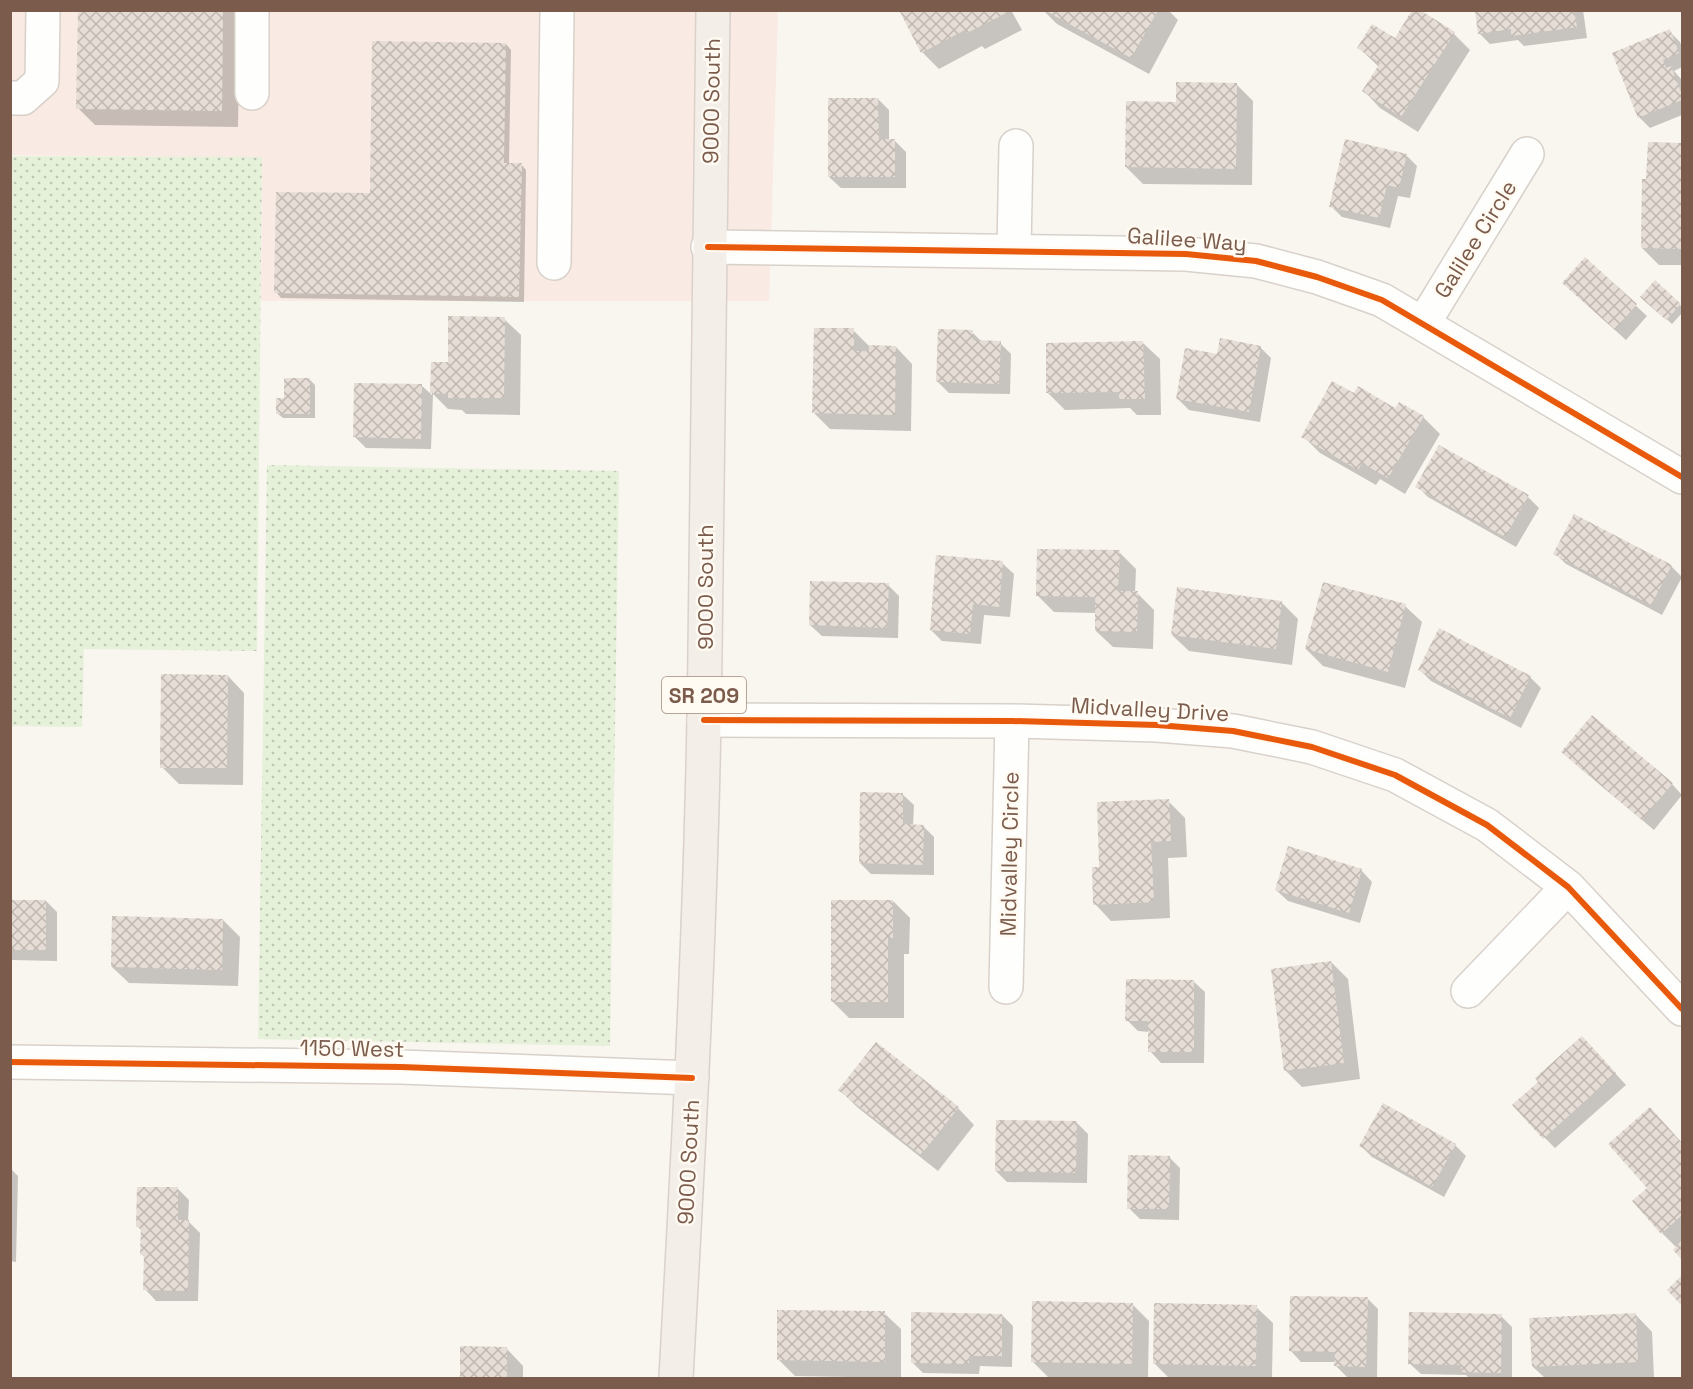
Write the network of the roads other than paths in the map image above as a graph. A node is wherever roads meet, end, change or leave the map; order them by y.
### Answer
1 (43, 10) edge
2 (252, 10) edge
3 (557, 10) edge
4 (713, 10) edge
5 (252, 93) dead end
6 (10, 98) edge
7 (1016, 146) dead end
8 (1527, 154) dead end
9 (708, 247) junction
10 (1014, 250) junction
11 (554, 263) dead end
12 (1423, 324) junction
13 (1683, 477) edge
14 (704, 720) junction
15 (1012, 721) junction
16 (1568, 887) junction
17 (1006, 987) dead end
18 (1468, 991) dead end
19 (1683, 1009) edge
20 (10, 1062) edge
21 (692, 1078) junction
22 (676, 1378) edge

1 - 6 street
2 - 5 street
3 - 11 street
4 - 9 main road, 9000 South / SR 209
7 - 10 street
8 - 12 street, Galilee Circle
9 - 10 street, Galilee Way
9 - 14 main road, 9000 South / SR 209
10 - 12 street, Galilee Way
12 - 13 street, Galilee Way
14 - 15 street, Midvalley Drive
14 - 21 main road, 9000 South / SR 209
15 - 16 street, Midvalley Drive
15 - 17 street, Midvalley Circle
16 - 18 street
16 - 19 street, Midvalley Drive
20 - 21 street, 1150 West
21 - 22 main road, 9000 South / SR 209

